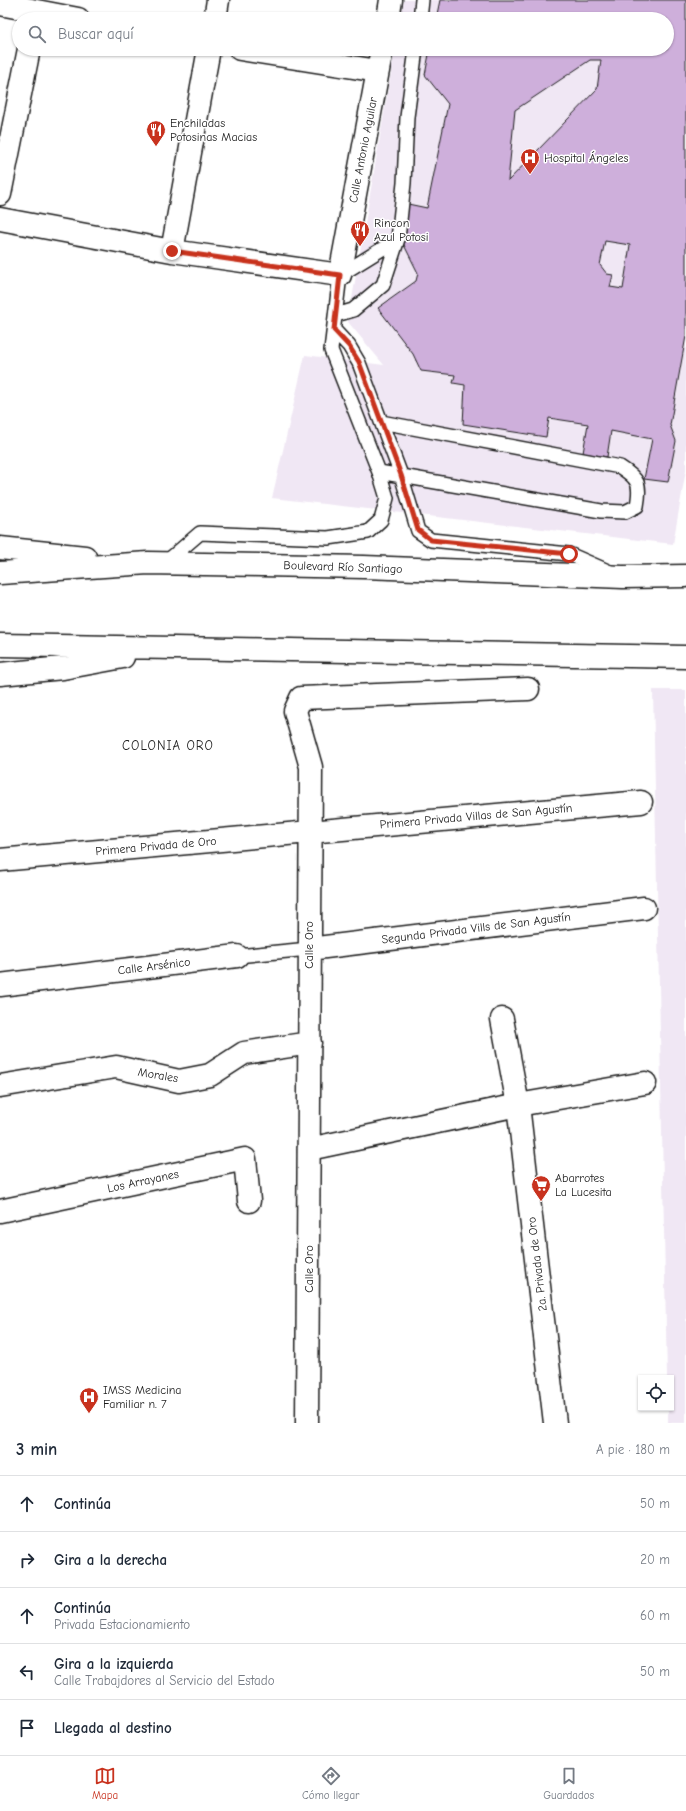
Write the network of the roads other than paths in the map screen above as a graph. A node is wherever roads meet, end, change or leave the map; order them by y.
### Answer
1 (218, 0) edge
2 (391, 0) edge
3 (422, 0) edge
4 (0, 4) edge
5 (36, 10) edge
6 (216, 12) edge
7 (389, 12) edge
8 (421, 12) edge
9 (28, 56) edge
10 (208, 56) edge
11 (284, 56) edge
12 (381, 56) edge
13 (415, 56) edge
14 (378, 71) junction
15 (0, 194) edge
16 (0, 219) edge
17 (398, 240) junction
18 (172, 251) junction
19 (340, 275) junction
20 (336, 315) junction
21 (334, 330) junction
22 (381, 422) junction
23 (379, 472) junction
24 (401, 475) junction
25 (0, 548) edge
26 (156, 563) junction
27 (0, 573) edge
28 (686, 576) edge
29 (623, 577) junction
30 (0, 645) edge
31 (165, 648) junction
32 (686, 657) edge
33 (0, 674) edge
34 (528, 689) dead end
35 (641, 802) dead end
36 (312, 831) junction
37 (0, 860) edge
38 (644, 908) dead end
39 (309, 949) junction
40 (237, 956) joint
41 (0, 985) edge
42 (502, 1019) dead end
43 (310, 1043) junction
44 (645, 1083) dead end
45 (0, 1086) edge
46 (518, 1105) junction
47 (310, 1149) junction
48 (250, 1201) dead end
49 (0, 1211) edge
50 (307, 1423) edge
51 (556, 1423) edge

1 - 6 street
2 - 7 street
3 - 8 lane
4 - 5 street
9 - 15 street
10 - 18 street
11 - 14 street
12 - 14 street, Calle Antonio Aguilar
13 - 17 lane
14 - 19 street, Calle Antonio Aguilar
16 - 18 street
17 - 19 lane
17 - 20 lane
18 - 19 street
19 - 20 lane
20 - 21 lane
21 - 22 lane
21 - 23 lane
22 - 24 lane
22 - 24 lane
23 - 24 lane
23 - 26 lane
24 - 29 lane
25 - 26 street
26 - 27 street, Boulevard Río Santiago
26 - 29 street, Boulevard Río Santiago
28 - 29 street, Boulevard Río Santiago
30 - 31 street
31 - 32 street
31 - 33 street
34 - 36 street, Calle Oro
35 - 36 street, Primera Privada Villas de San Agustín
36 - 37 street, Primera Privada de Oro
36 - 39 street, Calle Oro
38 - 39 street, Segunda Privada Vills de San Agustín
39 - 40 lane, Calle Arsénico
39 - 43 street, Calle Oro
40 - 41 street, Calle Arsénico
42 - 46 street, 2a. Privada de Oro
43 - 45 street, Morales
43 - 47 street, Calle Oro
44 - 46 street
46 - 47 street
46 - 51 street, 2a. Privada de Oro
47 - 50 street, Calle Oro
48 - 49 street, Los Arrayanes

